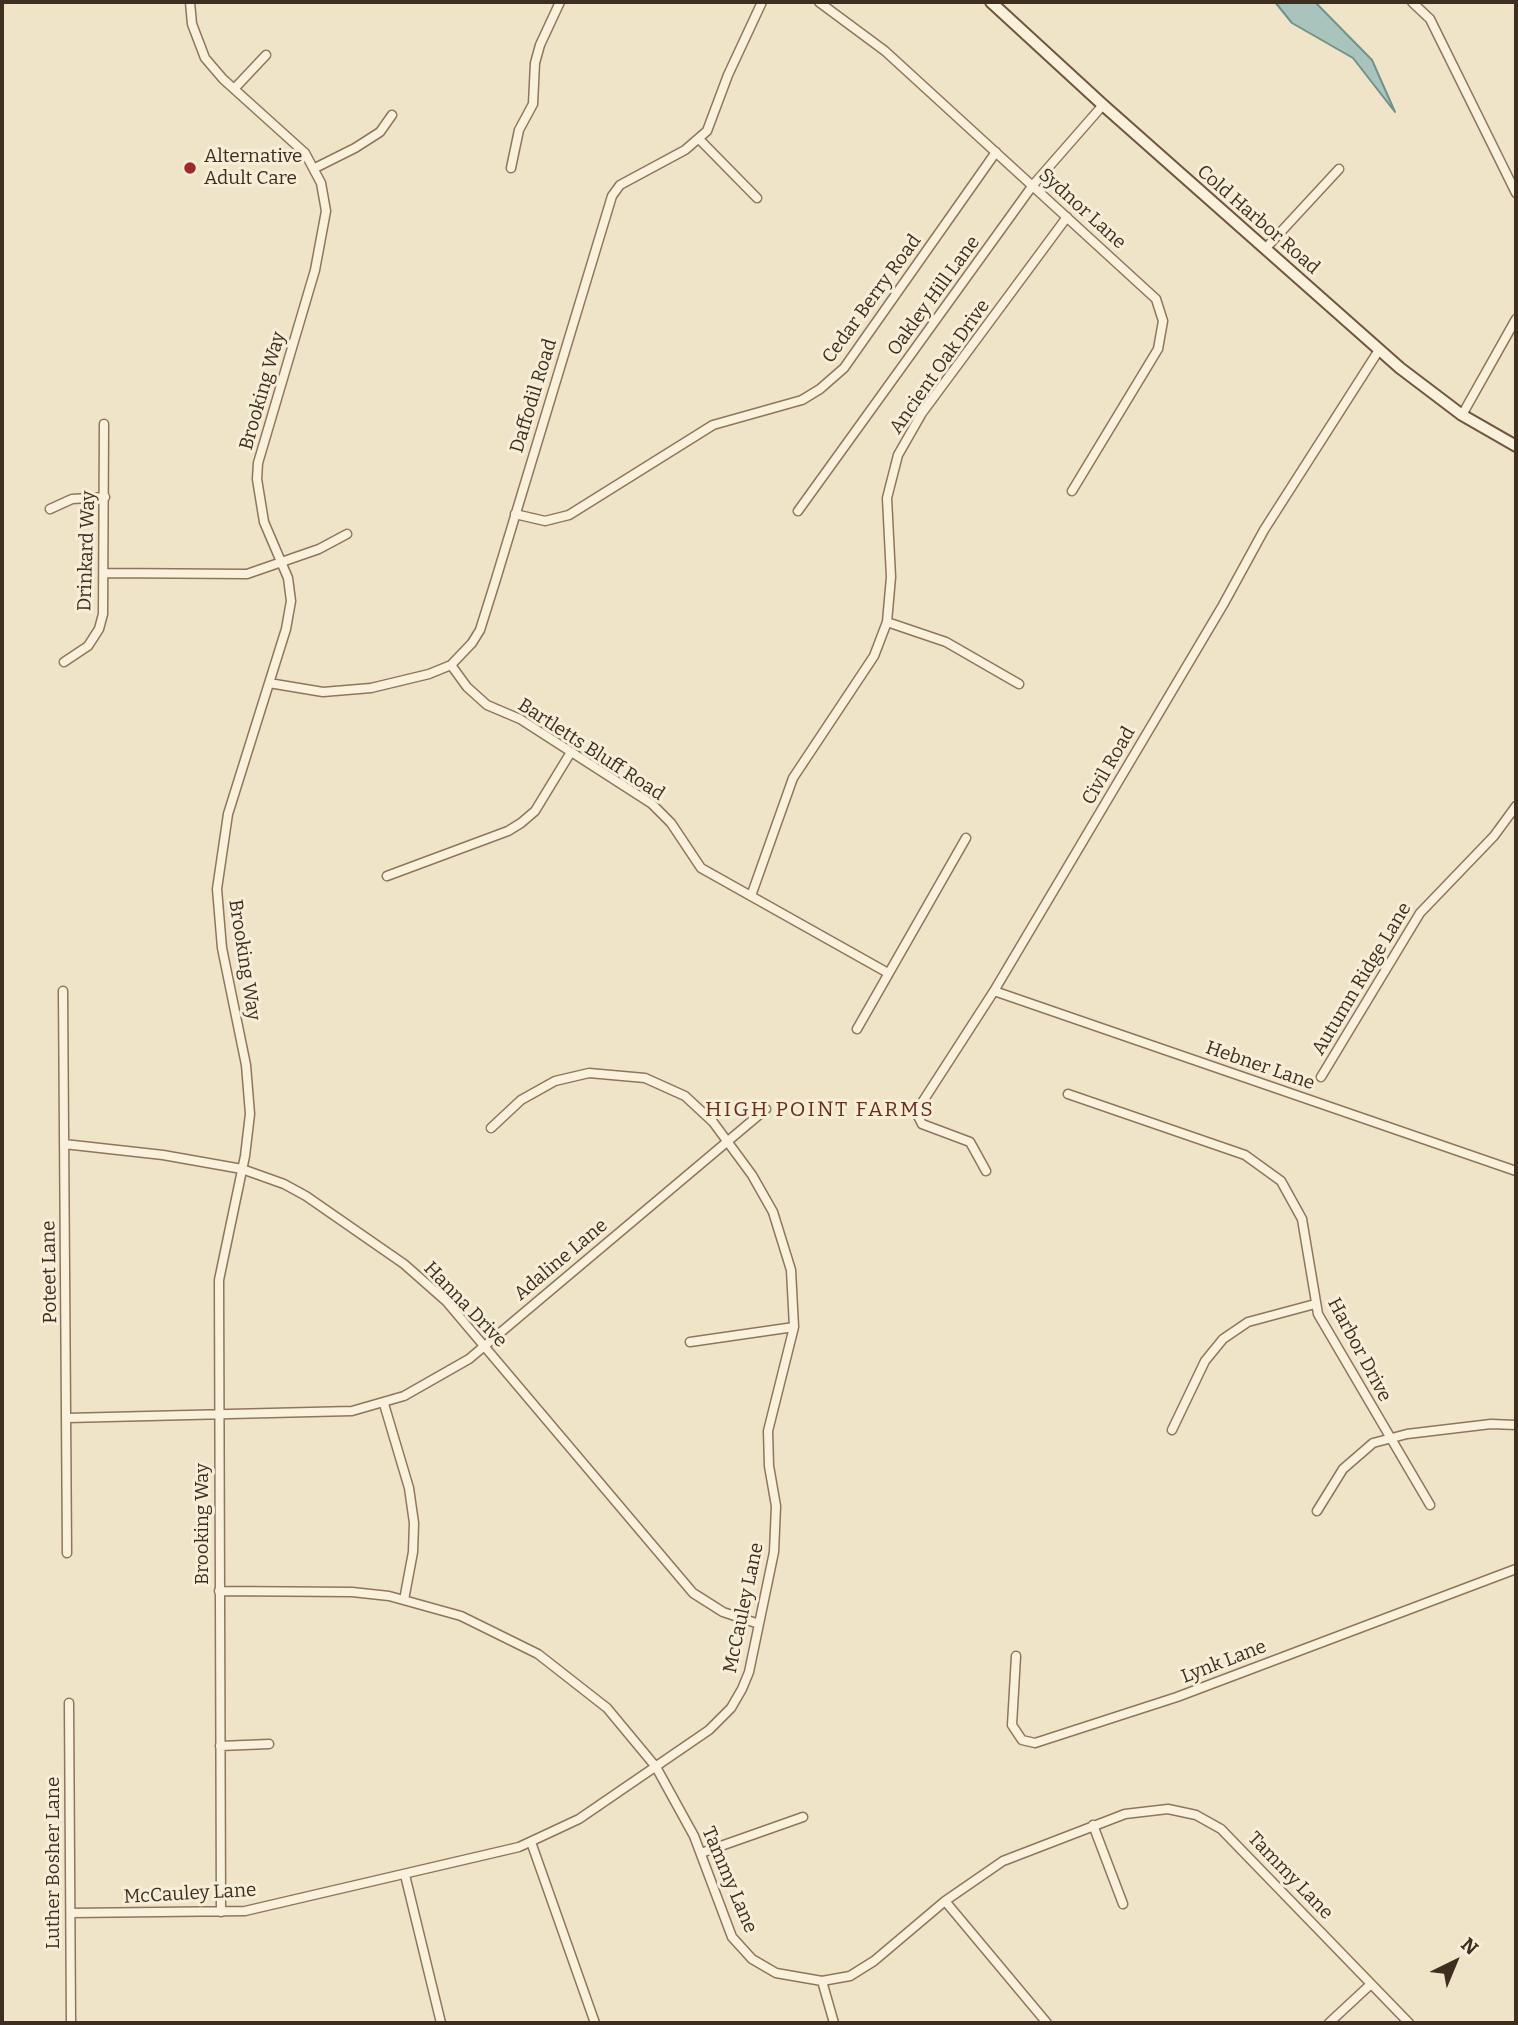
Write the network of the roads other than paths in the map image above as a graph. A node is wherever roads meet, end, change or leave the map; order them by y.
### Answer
1 (190, 2) edge
2 (560, 2) edge
3 (762, 2) edge
4 (819, 2) edge
5 (991, 2) edge
6 (1412, 2) edge
7 (267, 55) dead end
8 (234, 89) junction
9 (1103, 105) junction
10 (392, 115) dead end
11 (700, 140) junction
12 (996, 152) junction
13 (315, 168) junction
14 (511, 168) dead end
15 (1339, 169) dead end
16 (1032, 185) junction
17 (1516, 193) edge
18 (757, 198) dead end
19 (1067, 217) junction
20 (1265, 249) junction
21 (1516, 319) edge
22 (1379, 350) junction
23 (1462, 415) junction
24 (104, 424) dead end
25 (1516, 446) edge
26 (1072, 491) dead end
27 (105, 497) junction
28 (50, 509) dead end
29 (798, 512) dead end
30 (515, 514) junction
31 (346, 534) dead end
32 (282, 561) junction
33 (104, 573) junction
34 (887, 622) junction
35 (64, 662) dead end
36 (451, 665) junction
37 (269, 683) junction
38 (1019, 684) dead end
39 (572, 752) junction
40 (1516, 807) edge
41 (966, 838) dead end
42 (387, 876) dead end
43 (751, 896) junction
44 (888, 973) junction
45 (62, 991) dead end
46 (994, 991) junction
47 (857, 1029) dead end
48 (1321, 1077) dead end
49 (1068, 1094) dead end
50 (766, 1109) dead end
51 (491, 1128) dead end
52 (728, 1140) junction
53 (64, 1144) junction
54 (242, 1169) junction
55 (986, 1171) dead end
56 (1516, 1171) edge
57 (1315, 1304) junction
58 (794, 1327) junction
59 (691, 1342) dead end
60 (484, 1346) junction
61 (384, 1404) junction
62 (219, 1415) junction
63 (66, 1418) junction
64 (1516, 1425) edge
65 (1172, 1430) dead end
66 (1390, 1437) junction
67 (1430, 1505) dead end
68 (1317, 1511) dead end
69 (67, 1553) dead end
70 (1516, 1569) edge
71 (219, 1591) junction
72 (404, 1600) junction
73 (759, 1624) junction
74 (1016, 1656) dead end
75 (69, 1703) dead end
76 (269, 1744) dead end
77 (220, 1746) junction
78 (656, 1767) junction
79 (803, 1817) dead end
80 (1093, 1825) junction
81 (531, 1842) junction
82 (701, 1853) junction
83 (405, 1875) junction
84 (945, 1901) junction
85 (1124, 1904) dead end
86 (221, 1912) junction
87 (71, 1913) junction
88 (822, 1981) junction
89 (1371, 1984) junction
90 (71, 2023) edge
91 (441, 2023) edge
92 (595, 2023) edge
93 (834, 2023) edge
94 (1047, 2023) edge
95 (1329, 2023) edge
96 (1409, 2023) edge

1 - 8 street, Brooking Way
2 - 14 street
3 - 11 street
4 - 12 street, Sydnor Lane
5 - 9 main road, Cold Harbor Road
6 - 17 street
7 - 8 street
8 - 13 street, Brooking Way
9 - 16 street, Oakley Hill Lane
9 - 20 main road, Cold Harbor Road
10 - 13 street
11 - 18 street
11 - 30 street, Daffodil Road
12 - 16 street, Sydnor Lane
12 - 30 street, Cedar Berry Road
13 - 32 street, Brooking Way
15 - 20 street
16 - 19 street, Sydnor Lane
16 - 29 street, Oakley Hill Lane
19 - 26 street, Sydnor Lane
19 - 34 street, Ancient Oak Drive
20 - 22 main road, Cold Harbor Road
21 - 23 street
22 - 23 main road, Cold Harbor Road
22 - 46 street, Civil Road
23 - 25 main road, Cold Harbor Road
24 - 27 street, Drinkard Way
27 - 28 street
27 - 33 street, Drinkard Way
30 - 36 street, Daffodil Road
31 - 32 street
32 - 33 street
32 - 37 street, Brooking Way
33 - 35 street, Drinkard Way
34 - 38 street
34 - 43 street, Ancient Oak Drive
36 - 37 street
36 - 39 street, Bartletts Bluff Road
37 - 54 street, Brooking Way
39 - 42 street
39 - 43 street, Bartletts Bluff Road
40 - 48 street, Autumn Ridge Lane
41 - 44 street
43 - 44 street, Bartletts Bluff Road
44 - 47 street
45 - 53 street, Poteet Lane
46 - 55 street, Civil Road
46 - 56 street, Hebner Lane
49 - 57 street, Harbor Drive
50 - 52 street, Adaline Lane
51 - 52 street, McCauley Lane
52 - 58 street, McCauley Lane
52 - 60 street, Adaline Lane
53 - 54 street, Hanna Drive
53 - 63 street, Poteet Lane
54 - 60 street, Hanna Drive
54 - 62 street, Brooking Way
57 - 65 street
57 - 66 street, Harbor Drive
58 - 59 street
58 - 73 street, McCauley Lane
60 - 61 street, Adaline Lane
60 - 73 street, Hanna Drive
61 - 62 street, Adaline Lane
61 - 72 street
62 - 63 street, Adaline Lane
62 - 71 street, Brooking Way
63 - 69 street, Poteet Lane
64 - 66 street
66 - 67 street, Harbor Drive
66 - 68 street
70 - 74 street, Lynk Lane
71 - 72 street, Tammy Lane
71 - 77 street, Brooking Way
72 - 78 street, Tammy Lane
73 - 78 street, McCauley Lane
75 - 87 street, Luther Bosher Lane
76 - 77 street
77 - 86 street, Brooking Way
78 - 81 street, McCauley Lane
78 - 82 street, Tammy Lane
79 - 82 street
80 - 84 street, Tammy Lane
80 - 85 street
80 - 89 street, Tammy Lane
81 - 83 street, McCauley Lane
81 - 92 street
82 - 88 street, Tammy Lane
83 - 86 street, McCauley Lane
83 - 91 street
84 - 88 street, Tammy Lane
84 - 94 street
86 - 87 street, McCauley Lane
87 - 90 street, Luther Bosher Lane
88 - 93 street
89 - 95 street
89 - 96 street, Tammy Lane

